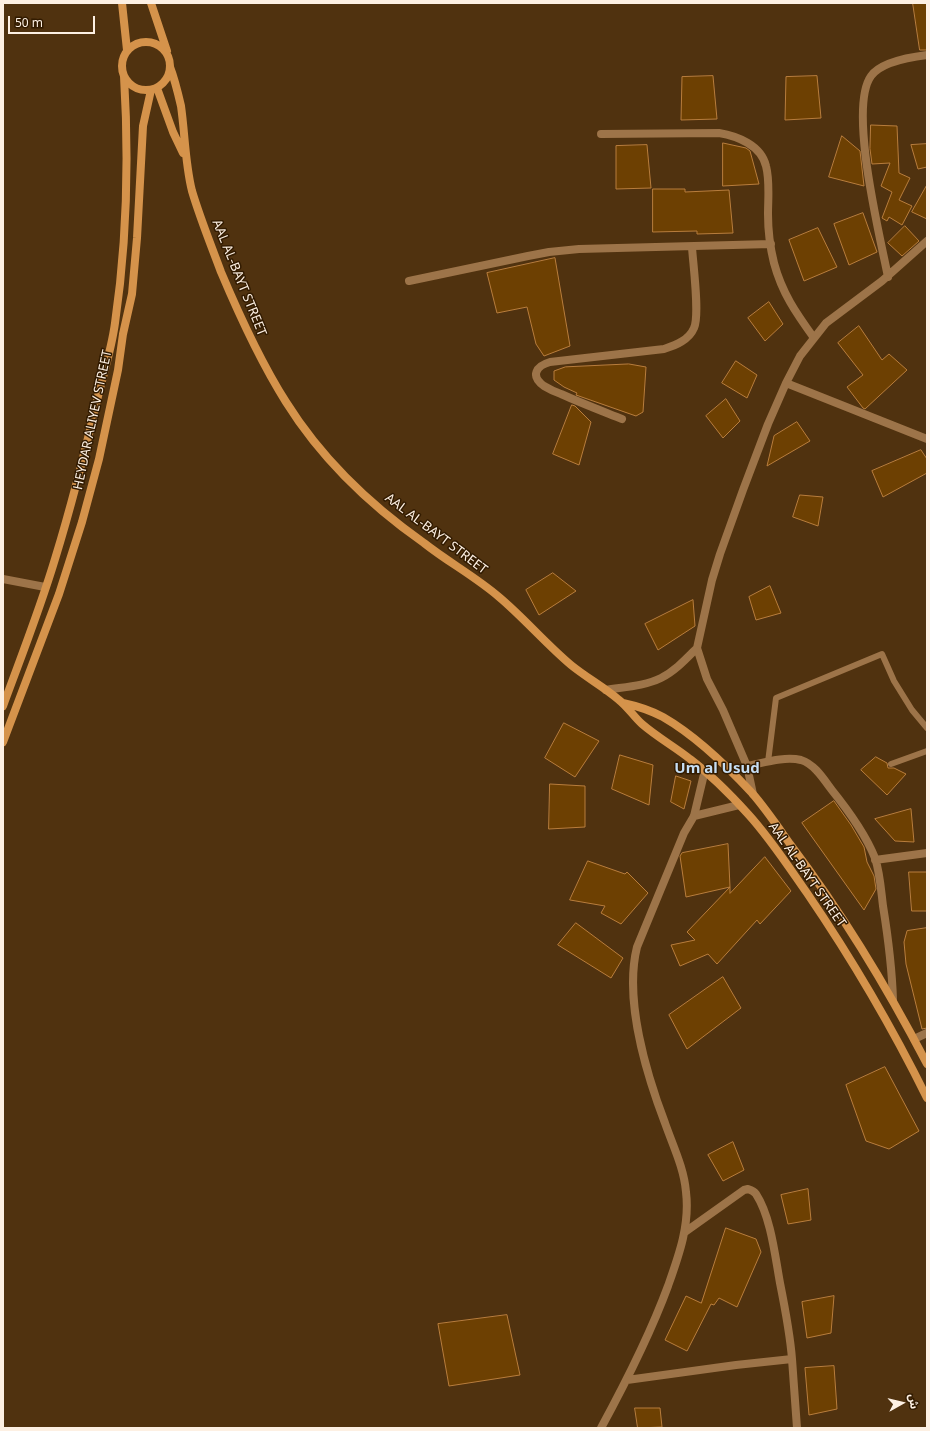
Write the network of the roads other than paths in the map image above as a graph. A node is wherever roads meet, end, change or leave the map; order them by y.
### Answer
1 (122, 3) edge
2 (151, 3) edge
3 (127, 50) junction
4 (167, 54) junction
5 (927, 54) edge
6 (170, 68) junction
7 (124, 76) junction
8 (154, 89) junction
9 (601, 134) dead end
10 (186, 159) junction
11 (927, 241) edge
12 (771, 244) junction
13 (692, 247) junction
14 (888, 277) junction
15 (409, 281) dead end
16 (814, 338) junction
17 (786, 383) junction
18 (622, 419) dead end
19 (927, 439) edge
20 (3, 579) edge
21 (45, 587) junction
22 (697, 648) junction
23 (606, 690) junction
24 (623, 703) junction
25 (3, 706) edge
26 (927, 728) edge
27 (3, 742) edge
28 (927, 751) edge
29 (768, 762) junction
30 (891, 764) dead end
31 (747, 766) junction
32 (705, 770) junction
33 (753, 794) junction
34 (739, 804) junction
35 (694, 816) junction
36 (777, 826) junction
37 (767, 837) junction
38 (927, 853) edge
39 (875, 860) junction
40 (893, 1000) junction
41 (927, 1033) edge
42 (914, 1039) junction
43 (927, 1064) edge
44 (927, 1098) edge
45 (685, 1232) junction
46 (792, 1359) junction
47 (627, 1380) junction
48 (602, 1428) edge
49 (797, 1428) edge

1 - 3 street
2 - 4 street
3 - 4 street
3 - 7 street
4 - 6 street
5 - 14 street
6 - 8 street
6 - 10 street, AAL AL-BAYT STREET
7 - 8 street
7 - 21 street, HEYDAR ALIYEV STREET
8 - 10 street, AAL AL-BAYT STREET
8 - 27 street, HEYDAR ALIYEV STREET
9 - 12 street
10 - 23 street, AAL AL-BAYT STREET
11 - 14 street
12 - 13 street
12 - 16 street
13 - 15 street
13 - 18 street
14 - 16 street
16 - 17 street
17 - 19 street
17 - 22 street
20 - 21 street
21 - 25 street, HEYDAR ALIYEV STREET
22 - 23 street
22 - 31 street
23 - 24 street, AAL AL-BAYT STREET
24 - 32 street, AAL AL-BAYT STREET
24 - 33 street, AAL AL-BAYT STREET
26 - 29 lane
28 - 30 lane
29 - 31 street
29 - 39 street
31 - 33 street
32 - 34 street, AAL AL-BAYT STREET
32 - 35 street
33 - 36 street, AAL AL-BAYT STREET
34 - 35 street
34 - 37 street, AAL AL-BAYT STREET
35 - 45 street
36 - 37 street
36 - 40 street, AAL AL-BAYT STREET
37 - 44 street, AAL AL-BAYT STREET
38 - 39 street
39 - 40 street
40 - 42 street, AAL AL-BAYT STREET
41 - 42 street
42 - 43 street, AAL AL-BAYT STREET
45 - 46 street
45 - 47 street
46 - 47 street
46 - 49 street
47 - 48 street

